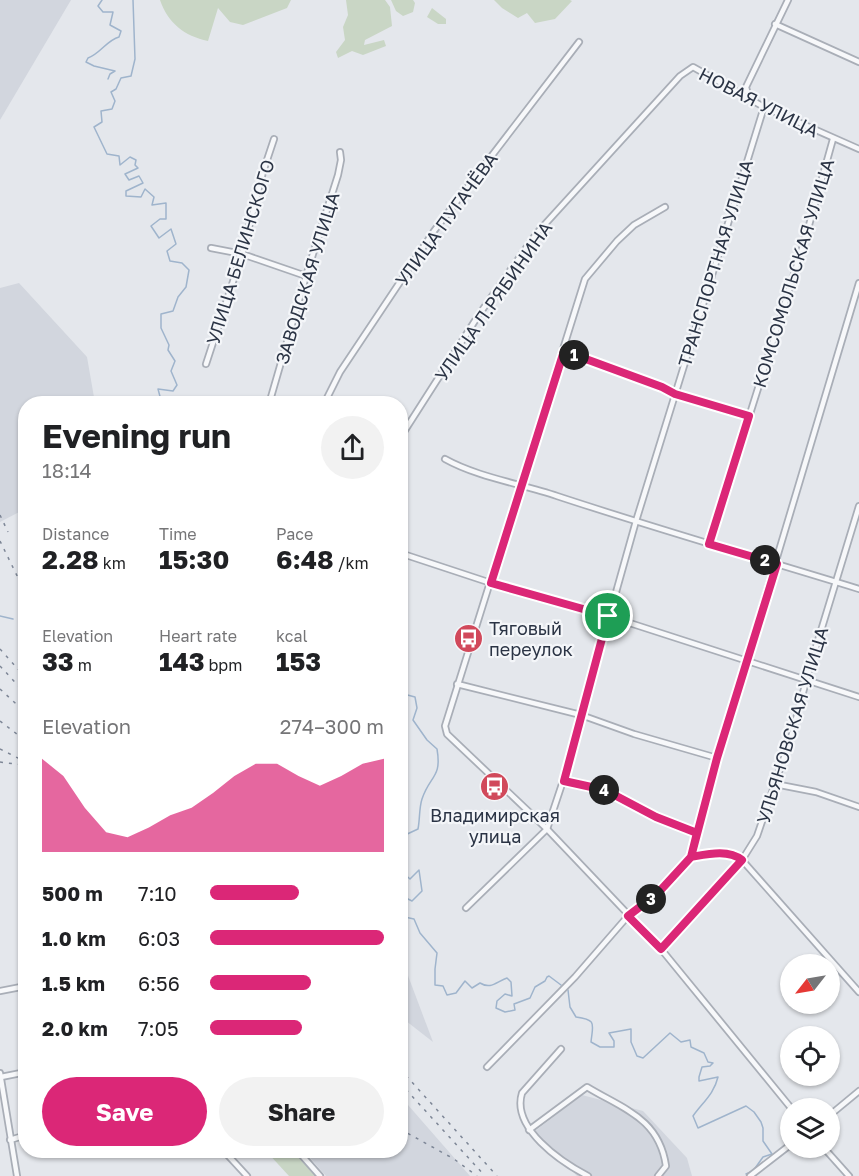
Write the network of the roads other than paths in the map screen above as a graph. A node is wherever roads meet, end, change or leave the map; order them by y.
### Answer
1 (788, 0) edge
2 (775, 24) junction
3 (579, 42) dead end
4 (859, 62) edge
5 (693, 67) joint
6 (749, 99) junction
7 (764, 107) junction
8 (274, 139) dead end
9 (833, 139) junction
10 (859, 149) edge
11 (340, 152) dead end
12 (665, 207) dead end
13 (211, 248) dead end
14 (242, 254) junction
15 (306, 276) junction
16 (859, 283) edge
17 (564, 351) junction
18 (207, 364) dead end
19 (675, 394) junction
20 (271, 396) edge
21 (328, 396) edge
22 (749, 416) junction
23 (408, 425) edge
24 (445, 459) dead end
25 (521, 484) junction
26 (859, 506) edge
27 (636, 521) junction
28 (709, 544) junction
29 (408, 556) edge
30 (777, 564) junction
31 (836, 582) junction
32 (491, 583) junction
33 (859, 589) edge
34 (608, 616) junction
35 (747, 660) junction
36 (806, 680) junction
37 (457, 684) junction
38 (859, 697) edge
39 (581, 715) junction
40 (717, 758) junction
41 (564, 781) junction
42 (775, 783) junction
43 (859, 807) edge
44 (547, 829) junction
45 (697, 833) junction
46 (691, 857) junction
47 (742, 860) junction
48 (466, 908) dead end
49 (628, 916) junction
50 (661, 949) junction
51 (18, 988) edge
52 (0, 991) edge
53 (859, 992) edge
54 (561, 1049) dead end
55 (487, 1067) dead end
56 (18, 1073) edge
57 (0, 1075) edge
58 (859, 1092) edge
59 (782, 1098) edge
60 (840, 1107) edge
61 (3, 1115) edge
62 (529, 1130) junction
63 (18, 1138) edge
64 (10, 1140) junction
65 (780, 1153) edge
66 (230, 1158) edge
67 (304, 1158) edge
68 (833, 1158) edge
69 (17, 1176) edge
70 (247, 1176) edge
71 (320, 1176) edge
72 (588, 1176) edge
73 (658, 1176) edge
74 (750, 1176) edge
75 (849, 1176) edge

1 - 2 street
2 - 4 street
2 - 6 street
3 - 21 street, УЛИЦА ПУГАЧЁВА
5 - 6 street, НОВАЯ УЛИЦА
5 - 23 street, УЛИЦА Л.РЯБИНИНА
6 - 7 street, НОВАЯ УЛИЦА
7 - 9 street, НОВАЯ УЛИЦА
7 - 19 street, ТРАНСПОРТНАЯ УЛИЦА
8 - 14 street, УЛИЦА БЕЛИНСКОГО
9 - 10 street, НОВАЯ УЛИЦА
9 - 22 street, КОМСОМОЛЬСКАЯ УЛИЦА
11 - 15 street, ЗАВОДСКАЯ УЛИЦА
12 - 17 street
13 - 14 street
14 - 15 street
14 - 18 street, УЛИЦА БЕЛИНСКОГО
15 - 20 street, ЗАВОДСКАЯ УЛИЦА
16 - 30 street
17 - 19 street
17 - 25 street
19 - 22 street
19 - 27 street, ТРАНСПОРТНАЯ УЛИЦА
22 - 28 street, КОМСОМОЛЬСКАЯ УЛИЦА
24 - 25 street
25 - 27 street
25 - 32 street
26 - 31 street, УЛЬЯНОВСКАЯ УЛИЦА
27 - 28 street
27 - 34 street, ТРАНСПОРТНАЯ УЛИЦА
28 - 30 street
29 - 32 street
30 - 31 street
30 - 35 street
31 - 33 street
31 - 36 street, УЛЬЯНОВСКАЯ УЛИЦА
32 - 34 street
32 - 37 street
34 - 35 street
34 - 39 street, ТРАНСПОРТНАЯ УЛИЦА
35 - 36 street
35 - 40 street
36 - 38 street
36 - 42 street, УЛЬЯНОВСКАЯ УЛИЦА
37 - 39 street
37 - 44 street
39 - 40 street
39 - 41 street, ТРАНСПОРТНАЯ УЛИЦА
40 - 45 street
41 - 44 street, ТРАНСПОРТНАЯ УЛИЦА
41 - 45 street
42 - 43 street
42 - 47 street, УЛЬЯНОВСКАЯ УЛИЦА
44 - 48 street, ТРАНСПОРТНАЯ УЛИЦА
44 - 49 street
45 - 46 street
46 - 47 street
46 - 49 street
47 - 50 street, УЛЬЯНОВСКАЯ УЛИЦА
47 - 53 street
49 - 50 street
49 - 55 street
50 - 59 street
51 - 52 street
54 - 62 street
56 - 57 street
57 - 61 street
58 - 60 street
61 - 64 street
62 - 72 street
62 - 73 street
63 - 64 street
64 - 69 street
65 - 74 street
66 - 70 street
67 - 71 street
68 - 75 street

